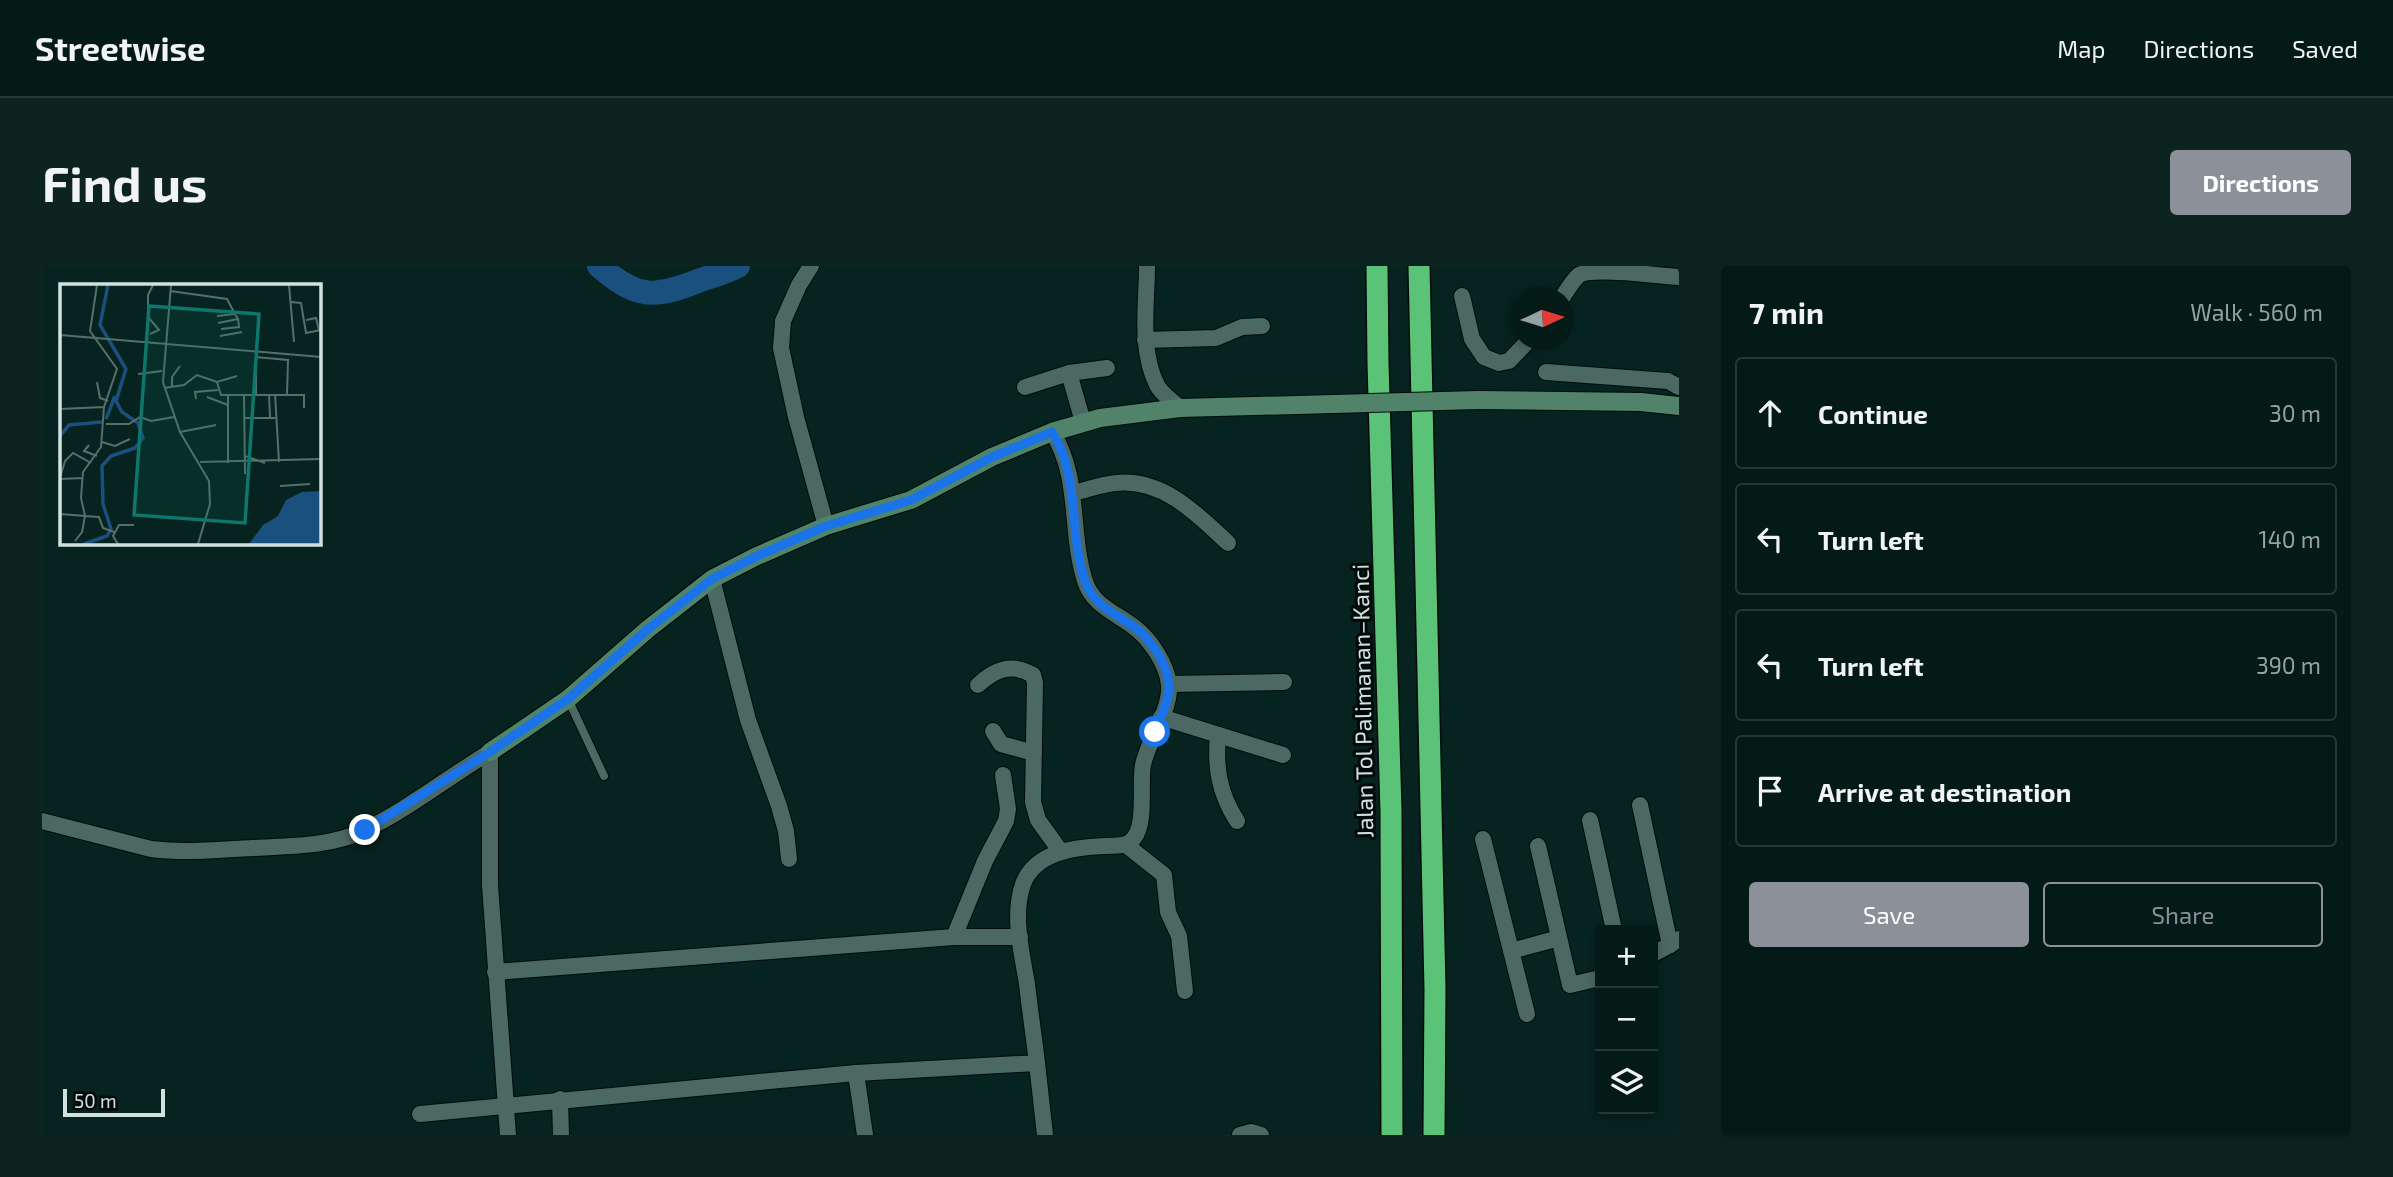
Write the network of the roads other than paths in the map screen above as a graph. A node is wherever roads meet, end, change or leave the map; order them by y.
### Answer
1 (811, 266) edge
2 (1147, 266) edge
3 (1377, 266) edge
4 (1419, 266) edge
5 (1679, 277) edge
6 (1570, 287) edge
7 (1462, 296) dead end
8 (1262, 326) dead end
9 (1145, 340) junction
10 (1519, 350) edge
11 (1107, 368) dead end
12 (1546, 372) dead end
13 (1069, 373) junction
14 (1025, 387) dead end
15 (1679, 387) edge
16 (1679, 405) edge
17 (1180, 408) junction
18 (1083, 422) junction
19 (1052, 432) junction
20 (1073, 493) junction
21 (826, 526) junction
22 (1228, 543) dead end
23 (712, 579) junction
24 (1284, 682) dead end
25 (1169, 684) junction
26 (978, 685) dead end
27 (568, 699) junction
28 (1161, 717) junction
29 (993, 731) dead end
30 (1218, 735) junction
31 (490, 752) junction
32 (1034, 753) junction
33 (1283, 755) dead end
34 (1003, 775) dead end
35 (604, 776) dead end
36 (1640, 805) dead end
37 (1590, 820) dead end
38 (42, 821) edge
39 (1237, 821) dead end
40 (1483, 839) dead end
41 (1126, 845) junction
42 (1538, 846) dead end
43 (1061, 852) junction
44 (789, 859) dead end
45 (1613, 925) edge
46 (954, 937) junction
47 (1020, 937) junction
48 (1559, 938) junction
49 (1674, 942) edge
50 (1511, 951) junction
51 (1658, 951) edge
52 (495, 972) junction
53 (1595, 979) edge
54 (1185, 991) dead end
55 (1527, 1014) dead end
56 (1037, 1063) junction
57 (856, 1073) junction
58 (560, 1099) junction
59 (505, 1104) junction
60 (420, 1114) dead end
61 (508, 1135) edge
62 (561, 1135) edge
63 (865, 1135) edge
64 (1045, 1135) edge
65 (1240, 1135) edge
66 (1261, 1135) edge
67 (1392, 1135) edge
68 (1434, 1135) edge

1 - 21 street
2 - 9 street
3 - 67 highway, Jalan Tol Palimanan–Kanci
4 - 68 highway
5 - 6 street
7 - 10 street
8 - 9 street
9 - 17 street
11 - 13 street
12 - 15 street
13 - 14 street
13 - 18 street
16 - 17 street, bridge
17 - 18 street
18 - 19 street
19 - 20 street
19 - 21 street
20 - 22 street
20 - 25 street
21 - 23 street
23 - 27 street
23 - 44 street
24 - 25 street
25 - 28 street
26 - 32 street
27 - 31 street
27 - 35 lane
28 - 30 street
28 - 41 street
29 - 32 street
30 - 33 street
30 - 39 street
31 - 38 street
31 - 52 street
32 - 43 street
34 - 46 street
36 - 49 street
37 - 45 street
40 - 50 street
41 - 43 street
41 - 54 street
42 - 48 street
43 - 47 street
46 - 47 street
46 - 52 street
47 - 56 street
48 - 50 street
48 - 53 street
49 - 51 street
50 - 55 street
52 - 59 street
56 - 57 street
56 - 64 street
57 - 58 street
57 - 63 street
58 - 59 street
58 - 62 street
59 - 60 street
59 - 61 street
65 - 66 street

